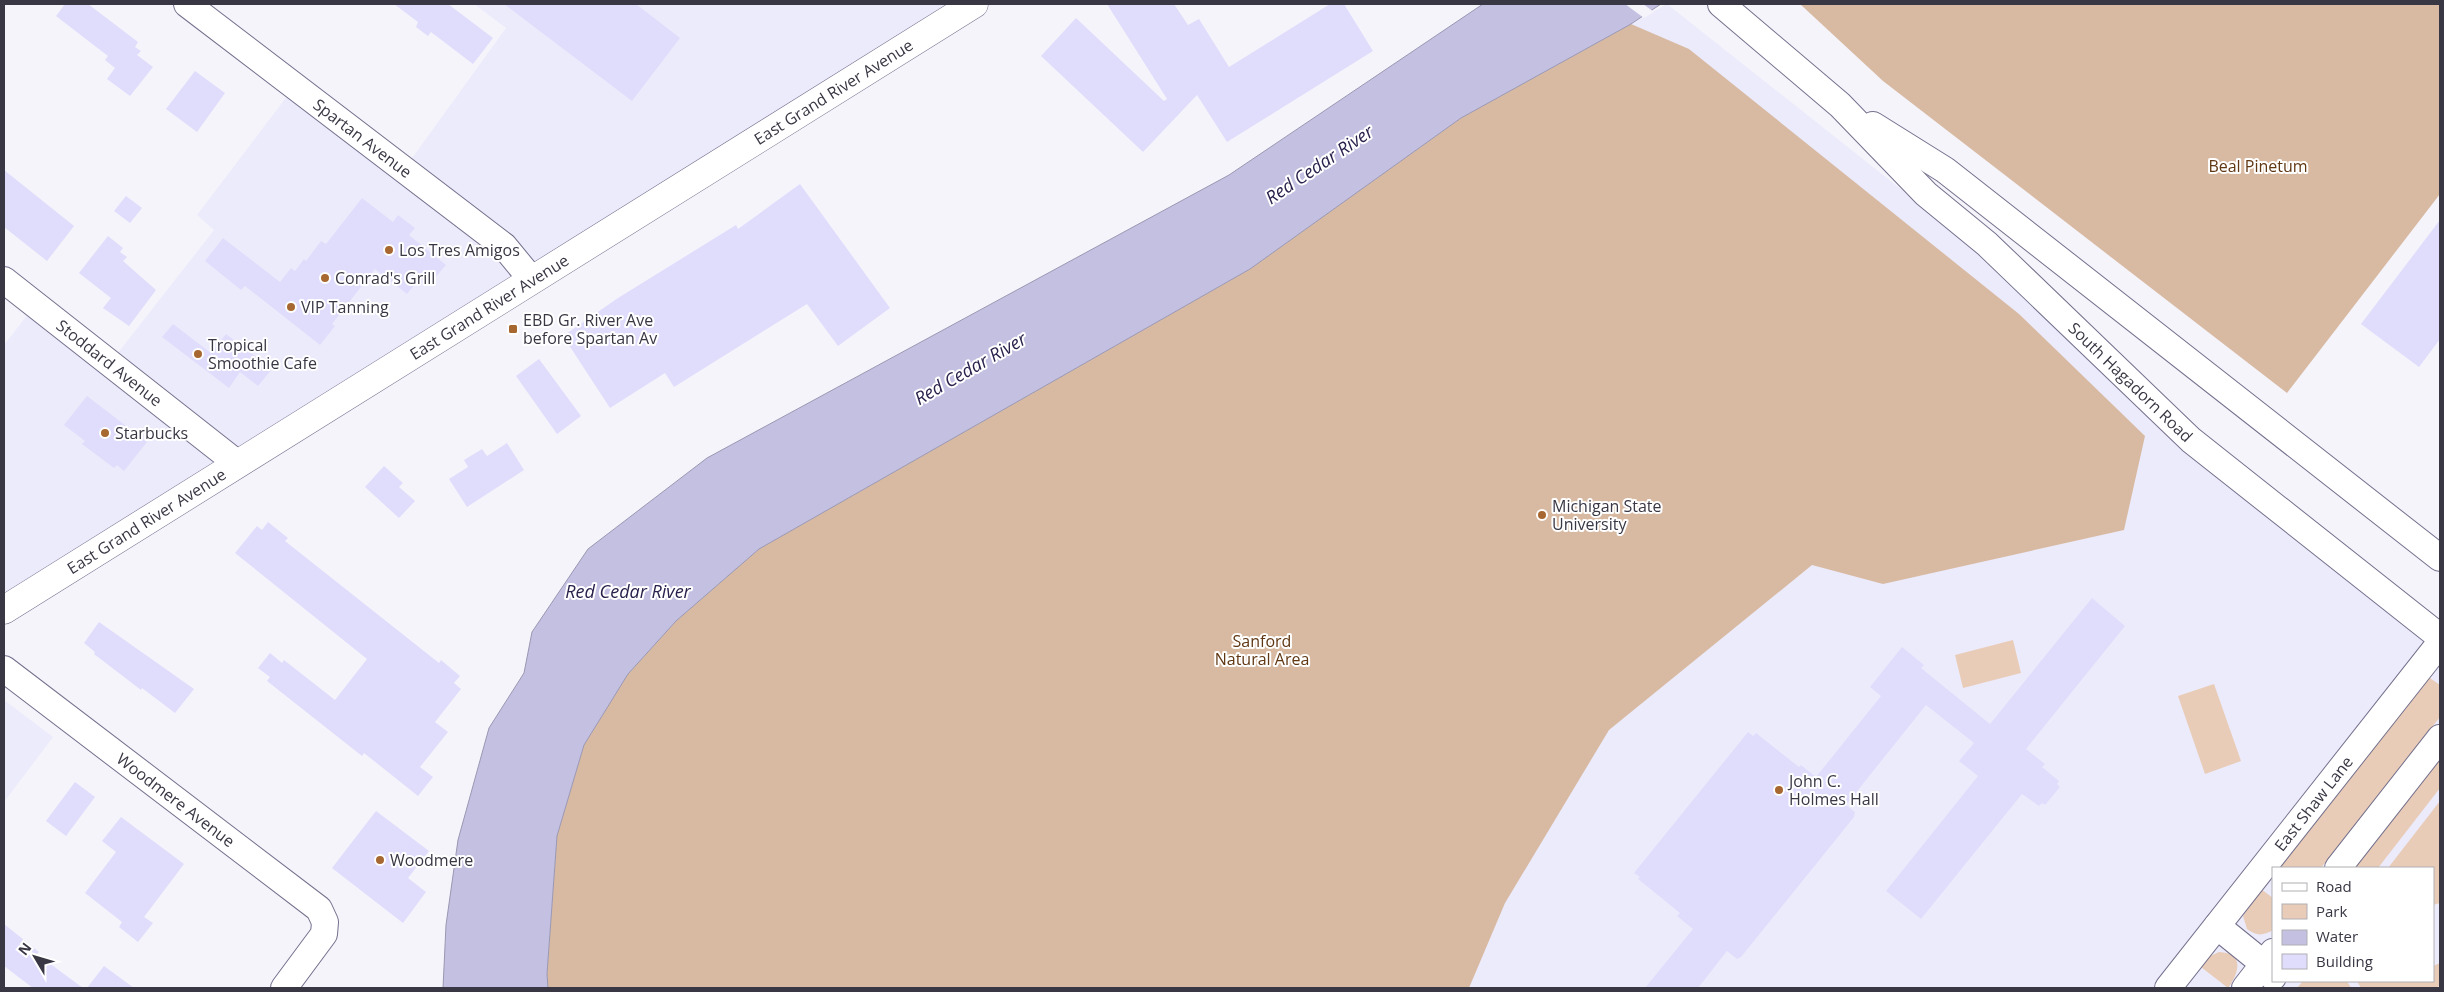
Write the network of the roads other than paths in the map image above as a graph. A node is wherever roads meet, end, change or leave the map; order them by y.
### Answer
1 (188, 4) edge
2 (974, 4) edge
3 (1721, 4) edge
4 (1840, 105) junction
5 (4, 280) edge
6 (532, 280) junction
7 (238, 464) junction
8 (2440, 558) edge
9 (4, 610) edge
10 (2440, 637) edge
11 (2440, 643) edge
12 (4, 668) edge
13 (2440, 738) edge
14 (2339, 867) edge
15 (2217, 926) junction
16 (2271, 968) edge
17 (284, 988) edge
18 (2168, 988) edge
19 (2245, 988) edge

1 - 6 street, Spartan Avenue
2 - 6 main road, East Grand River Avenue
3 - 4 street, South Hagadorn Road
4 - 8 street, South Hagadorn Road
4 - 10 street, South Hagadorn Road
5 - 7 street, Stoddard Avenue
6 - 7 main road, East Grand River Avenue
7 - 9 main road, East Grand River Avenue
11 - 15 street, East Shaw Lane
12 - 17 street, Woodmere Avenue
13 - 14 street
15 - 16 street
15 - 18 street, East Shaw Lane
16 - 19 street

